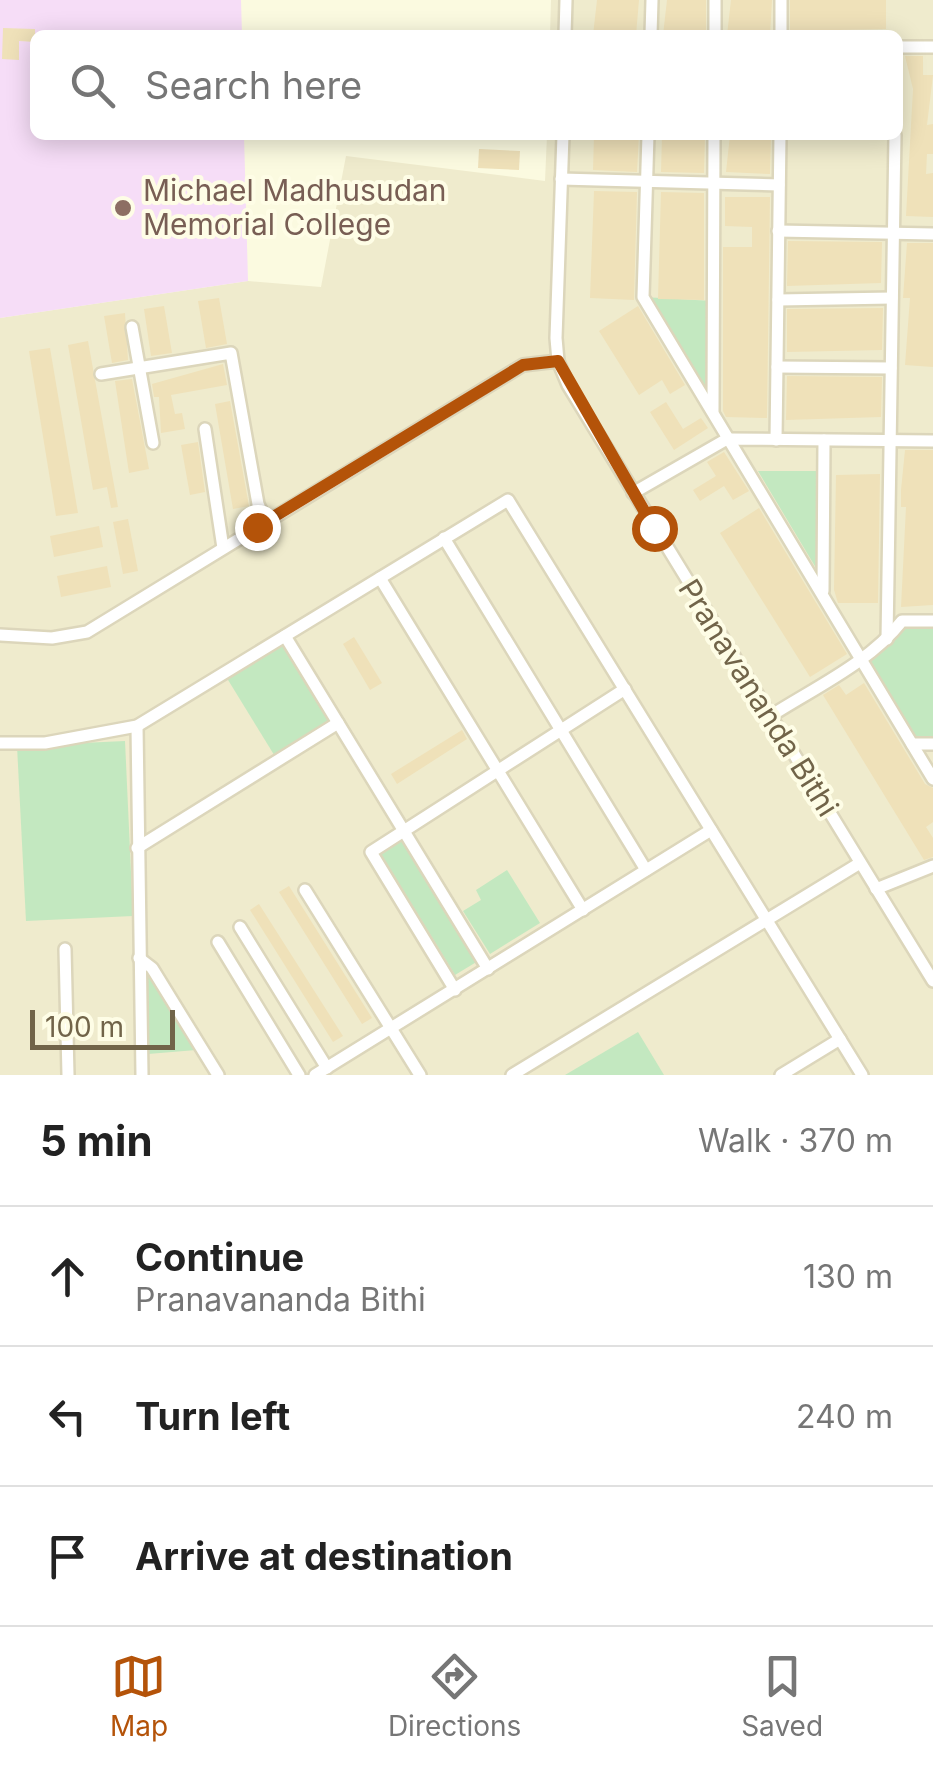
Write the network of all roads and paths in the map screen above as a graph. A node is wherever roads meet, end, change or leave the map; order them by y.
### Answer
1 (566, 0) edge
2 (652, 0) edge
3 (715, 0) edge
4 (781, 0) edge
5 (565, 30) edge
6 (651, 30) edge
7 (715, 30) edge
8 (780, 30) edge
9 (903, 47) edge
10 (933, 47) edge
11 (563, 140) edge
12 (648, 140) edge
13 (714, 140) edge
14 (780, 140) edge
15 (895, 140) edge
16 (647, 179) junction
17 (561, 180) junction
18 (714, 183) junction
19 (779, 184) junction
20 (778, 231) junction
21 (894, 233) junction
22 (933, 234) edge
23 (892, 298) junction
24 (778, 300) junction
25 (132, 327) dead end
26 (558, 361) junction
27 (777, 367) junction
28 (891, 368) junction
29 (139, 369) junction
30 (100, 374) dead end
31 (712, 414) junction
32 (205, 430) dead end
33 (727, 440) junction
34 (776, 440) junction
35 (824, 440) junction
36 (890, 441) junction
37 (933, 442) edge
38 (153, 443) dead end
39 (632, 493) junction
40 (266, 522) junction
41 (444, 538) junction
42 (223, 548) junction
43 (380, 578) junction
44 (823, 594) junction
45 (933, 621) edge
46 (0, 636) edge
47 (285, 636) junction
48 (887, 639) junction
49 (861, 658) junction
50 (625, 690) junction
51 (769, 717) junction
52 (338, 723) junction
53 (138, 726) junction
54 (560, 730) junction
55 (0, 743) edge
56 (912, 744) junction
57 (933, 744) edge
58 (496, 769) junction
59 (933, 779) edge
60 (711, 830) junction
61 (404, 831) junction
62 (137, 848) junction
63 (860, 863) junction
64 (933, 866) edge
65 (646, 870) junction
66 (876, 889) junction
67 (305, 890) dead end
68 (582, 910) junction
69 (767, 920) junction
70 (240, 928) dead end
71 (218, 942) dead end
72 (65, 949) dead end
73 (140, 958) junction
74 (488, 969) junction
75 (933, 981) edge
76 (455, 990) junction
77 (392, 1029) junction
78 (840, 1039) junction
79 (327, 1068) junction
80 (68, 1075) edge
81 (142, 1075) edge
82 (218, 1075) edge
83 (299, 1075) edge
84 (315, 1075) edge
85 (420, 1075) edge
86 (512, 1075) edge
87 (781, 1075) edge
88 (862, 1075) edge

1 - 5 street
2 - 6 street
3 - 7 street
4 - 8 street
9 - 10 street
11 - 17 street
12 - 16 street
13 - 18 street
14 - 19 street
15 - 21 street
16 - 17 street
16 - 18 street
16 - 31 street
17 - 26 street
18 - 19 street
18 - 31 street
19 - 20 street
20 - 21 street
20 - 24 street
21 - 22 street
21 - 23 street
23 - 24 street
23 - 28 street
24 - 27 street
25 - 29 street
26 - 39 street, Pranavananda Bithi
26 - 40 street
27 - 28 street
27 - 34 street
28 - 36 street
29 - 30 street
29 - 38 street
29 - 40 street
31 - 33 street
32 - 42 street
33 - 34 street
33 - 39 street
33 - 44 street
34 - 35 street
35 - 36 street
35 - 44 street
36 - 37 street
36 - 48 street
39 - 51 street, Pranavananda Bithi
40 - 42 street
41 - 43 street
41 - 50 street
41 - 54 street
42 - 46 street
43 - 47 street
43 - 58 street
44 - 49 street
45 - 48 street
47 - 52 street
47 - 53 street
48 - 49 street
49 - 51 street
49 - 56 street
50 - 54 street
50 - 60 street
51 - 63 street, Pranavananda Bithi
52 - 61 street
52 - 62 street
53 - 55 street
53 - 62 street
54 - 58 street
54 - 65 street
56 - 57 street
56 - 59 street
58 - 61 street
58 - 68 street
60 - 65 street
60 - 69 street
61 - 74 street
61 - 76 street
62 - 73 street
63 - 66 street, Pranavananda Bithi
63 - 69 street
64 - 66 street
65 - 68 street
66 - 75 street, Pranavananda Bithi
67 - 77 street
68 - 74 street
69 - 78 street
69 - 86 street
70 - 79 street
71 - 83 street
72 - 80 street
73 - 81 street
73 - 82 street
74 - 76 street
76 - 77 street
77 - 79 street
77 - 85 street
78 - 87 street
78 - 88 street
79 - 84 street

